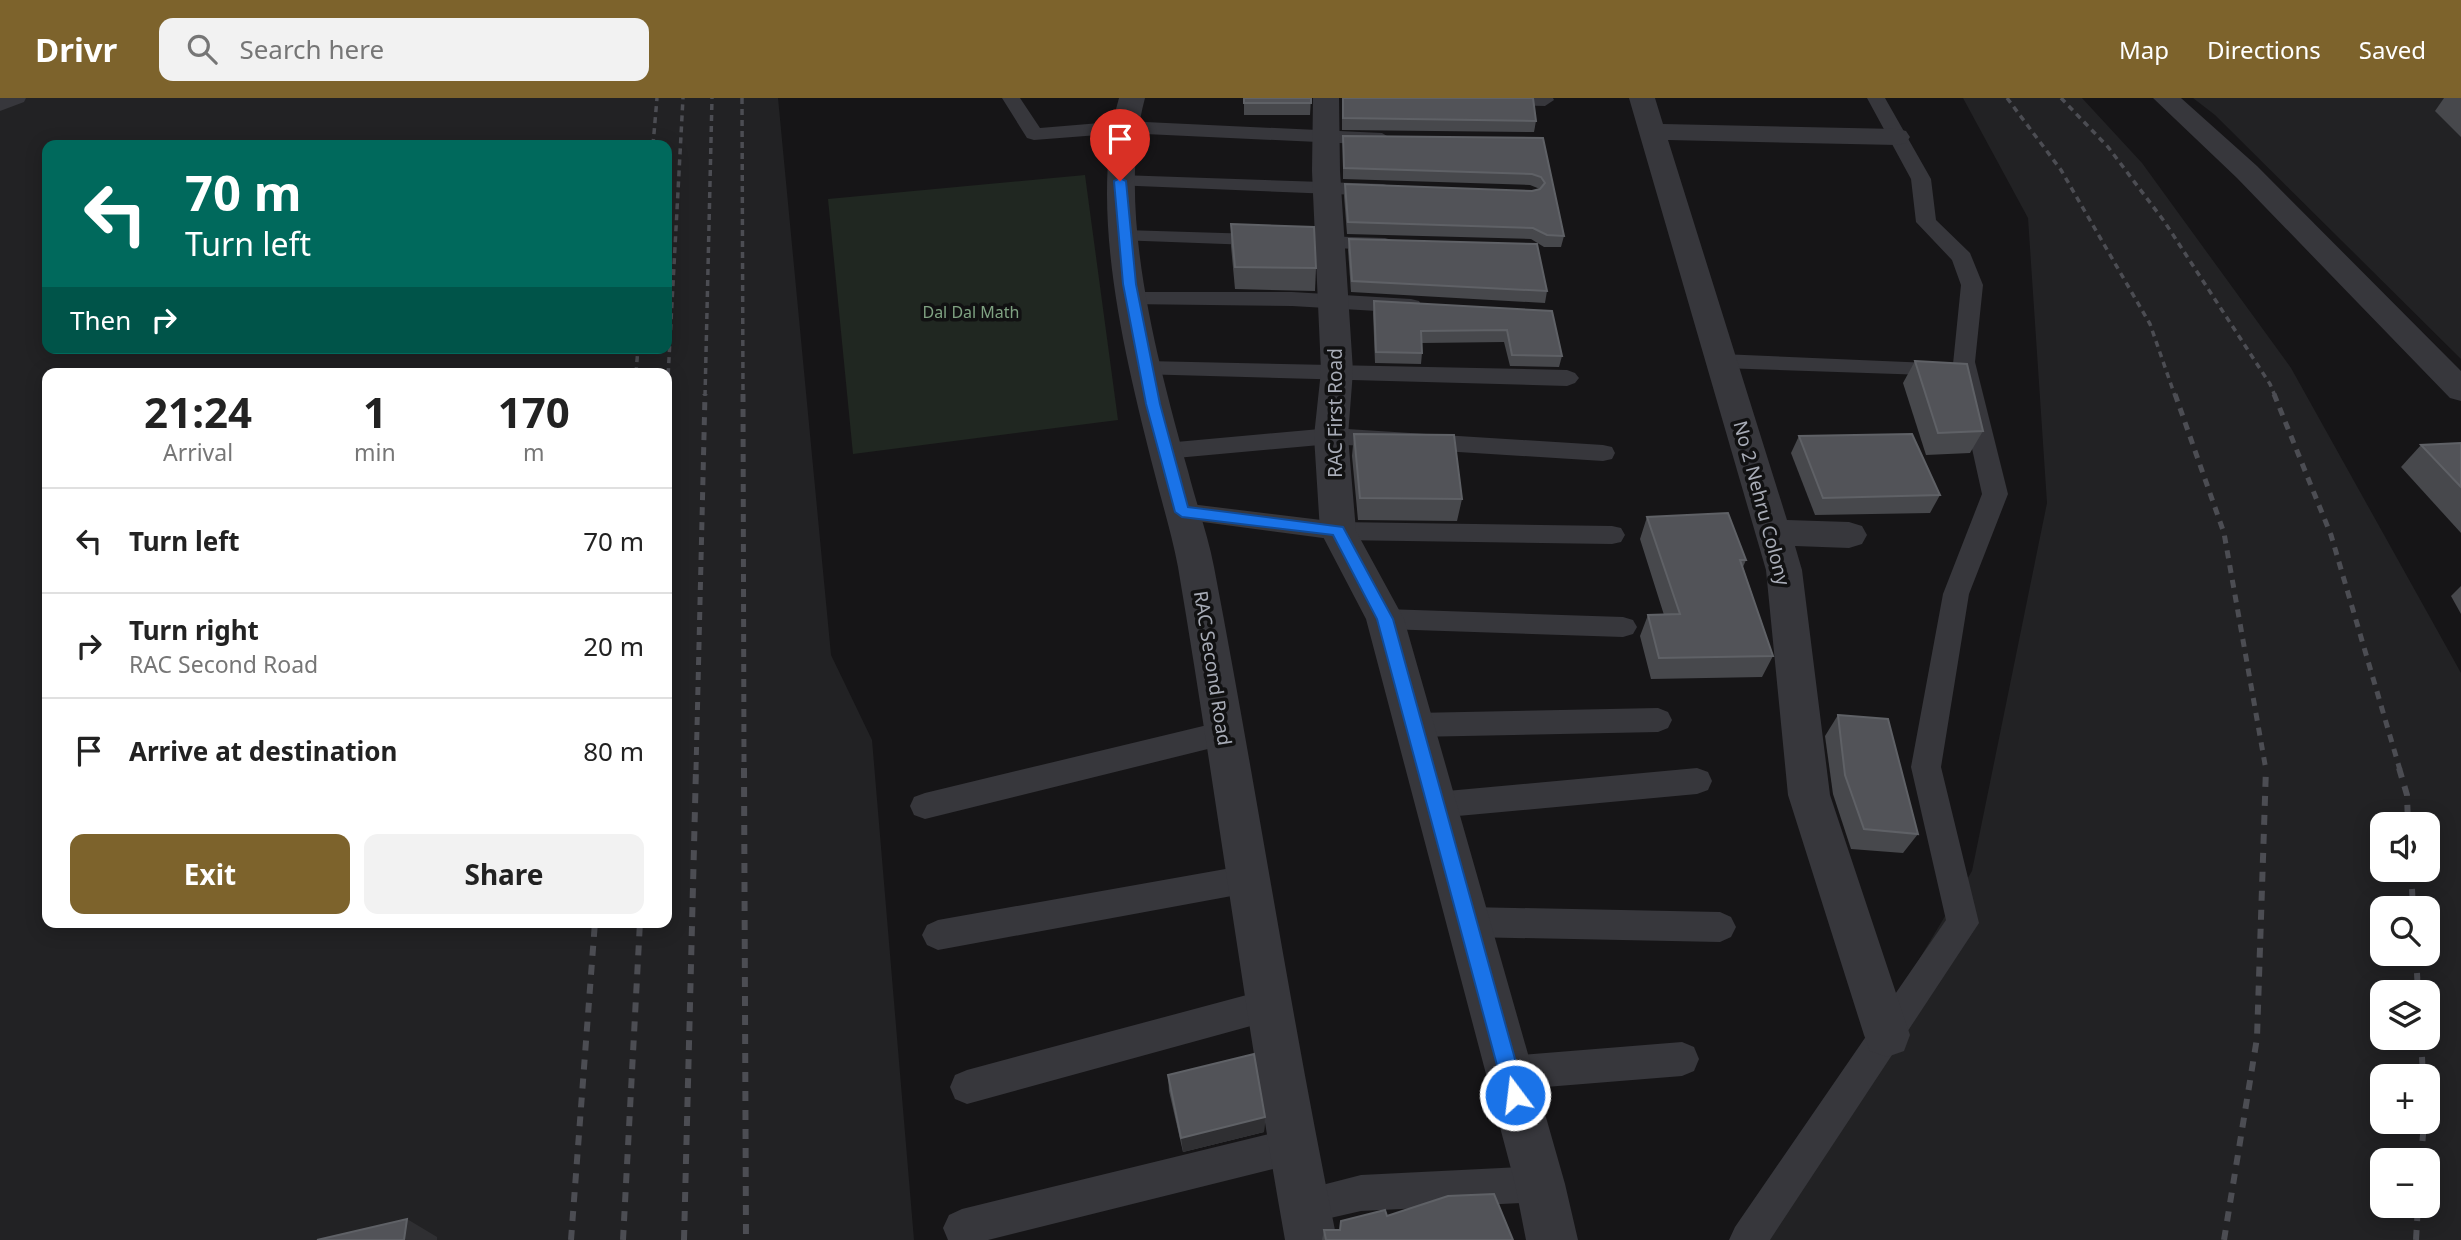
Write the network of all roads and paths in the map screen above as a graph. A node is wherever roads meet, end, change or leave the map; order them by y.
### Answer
1 (17, 98) edge
2 (1011, 98) edge
3 (1326, 98) edge
4 (1441, 98) edge
5 (1642, 98) edge
6 (1876, 98) edge
7 (2166, 98) edge
8 (1545, 100) dead end
9 (0, 106) edge
10 (1128, 112) edge
11 (1652, 132) junction
12 (1897, 137) junction
13 (1325, 138) junction
14 (1408, 139) edge
15 (1120, 181) junction
16 (1327, 188) junction
17 (1408, 190) edge
18 (1124, 236) junction
19 (1330, 243) junction
20 (1410, 245) edge
21 (1133, 299) junction
22 (1333, 302) junction
23 (1438, 307) edge
24 (1721, 361) junction
25 (1146, 369) junction
26 (1338, 371) junction
27 (1965, 371) junction
28 (1567, 378) dead end
29 (2461, 390) edge
30 (1331, 436) junction
31 (1165, 451) junction
32 (1603, 453) dead end
33 (1182, 512) junction
34 (1338, 531) junction
35 (1773, 533) junction
36 (1612, 535) dead end
37 (1849, 535) dead end
38 (1385, 619) junction
39 (1623, 627) dead end
40 (1658, 720) dead end
41 (1414, 725) junction
42 (1224, 733) junction
43 (1697, 781) dead end
44 (1436, 805) junction
45 (925, 807) dead end
46 (1248, 879) junction
47 (1468, 922) junction
48 (1720, 927) dead end
49 (938, 935) dead end
50 (1269, 1005) junction
51 (1887, 1035) junction
52 (1682, 1059) dead end
53 (1509, 1073) junction
54 (967, 1087) dead end
55 (1293, 1146) junction
56 (1540, 1184) junction
57 (1308, 1223) edge
58 (962, 1228) dead end
59 (1552, 1240) edge
60 (1748, 1240) edge

1 - 9 lane
2 - 10 lane
3 - 13 street, RAC First Road
4 - 8 lane
5 - 11 street, No 2 Nehru Colony
6 - 12 lane
7 - 29 street
10 - 13 lane
10 - 15 street, RAC Second Road
11 - 12 street
11 - 24 street, No 2 Nehru Colony
12 - 27 lane
13 - 14 lane
13 - 16 street, RAC First Road
15 - 16 lane
15 - 18 street, RAC Second Road
16 - 17 lane
16 - 19 street, RAC First Road
18 - 19 lane
18 - 21 street, RAC Second Road
19 - 20 lane
19 - 22 street, RAC First Road
21 - 22 lane
21 - 25 street, RAC Second Road
22 - 23 lane
22 - 26 street, RAC First Road
24 - 27 lane
24 - 35 street, No 2 Nehru Colony
25 - 26 lane
25 - 31 street, RAC Second Road
26 - 28 lane
26 - 30 street, RAC First Road
27 - 51 lane
30 - 31 lane
30 - 32 lane
30 - 34 street, RAC First Road
31 - 33 street, RAC Second Road
33 - 34 lane
33 - 42 street, RAC Second Road
34 - 36 lane
34 - 38 street, RAC First Road
35 - 37 street
35 - 51 street, No 2 Nehru Colony
38 - 39 lane
38 - 41 street, RAC First Road
40 - 41 lane
41 - 44 street, RAC First Road
42 - 45 lane
42 - 46 street, RAC Second Road
43 - 44 lane
44 - 47 street, RAC First Road
46 - 49 lane
46 - 50 street, RAC Second Road
47 - 48 lane
47 - 53 street, RAC First Road
50 - 54 lane
50 - 55 street, RAC Second Road
51 - 60 lane
52 - 53 lane
53 - 56 street, RAC First Road
55 - 57 street, RAC Second Road
55 - 58 lane
56 - 57 lane
56 - 59 street, RAC First Road

